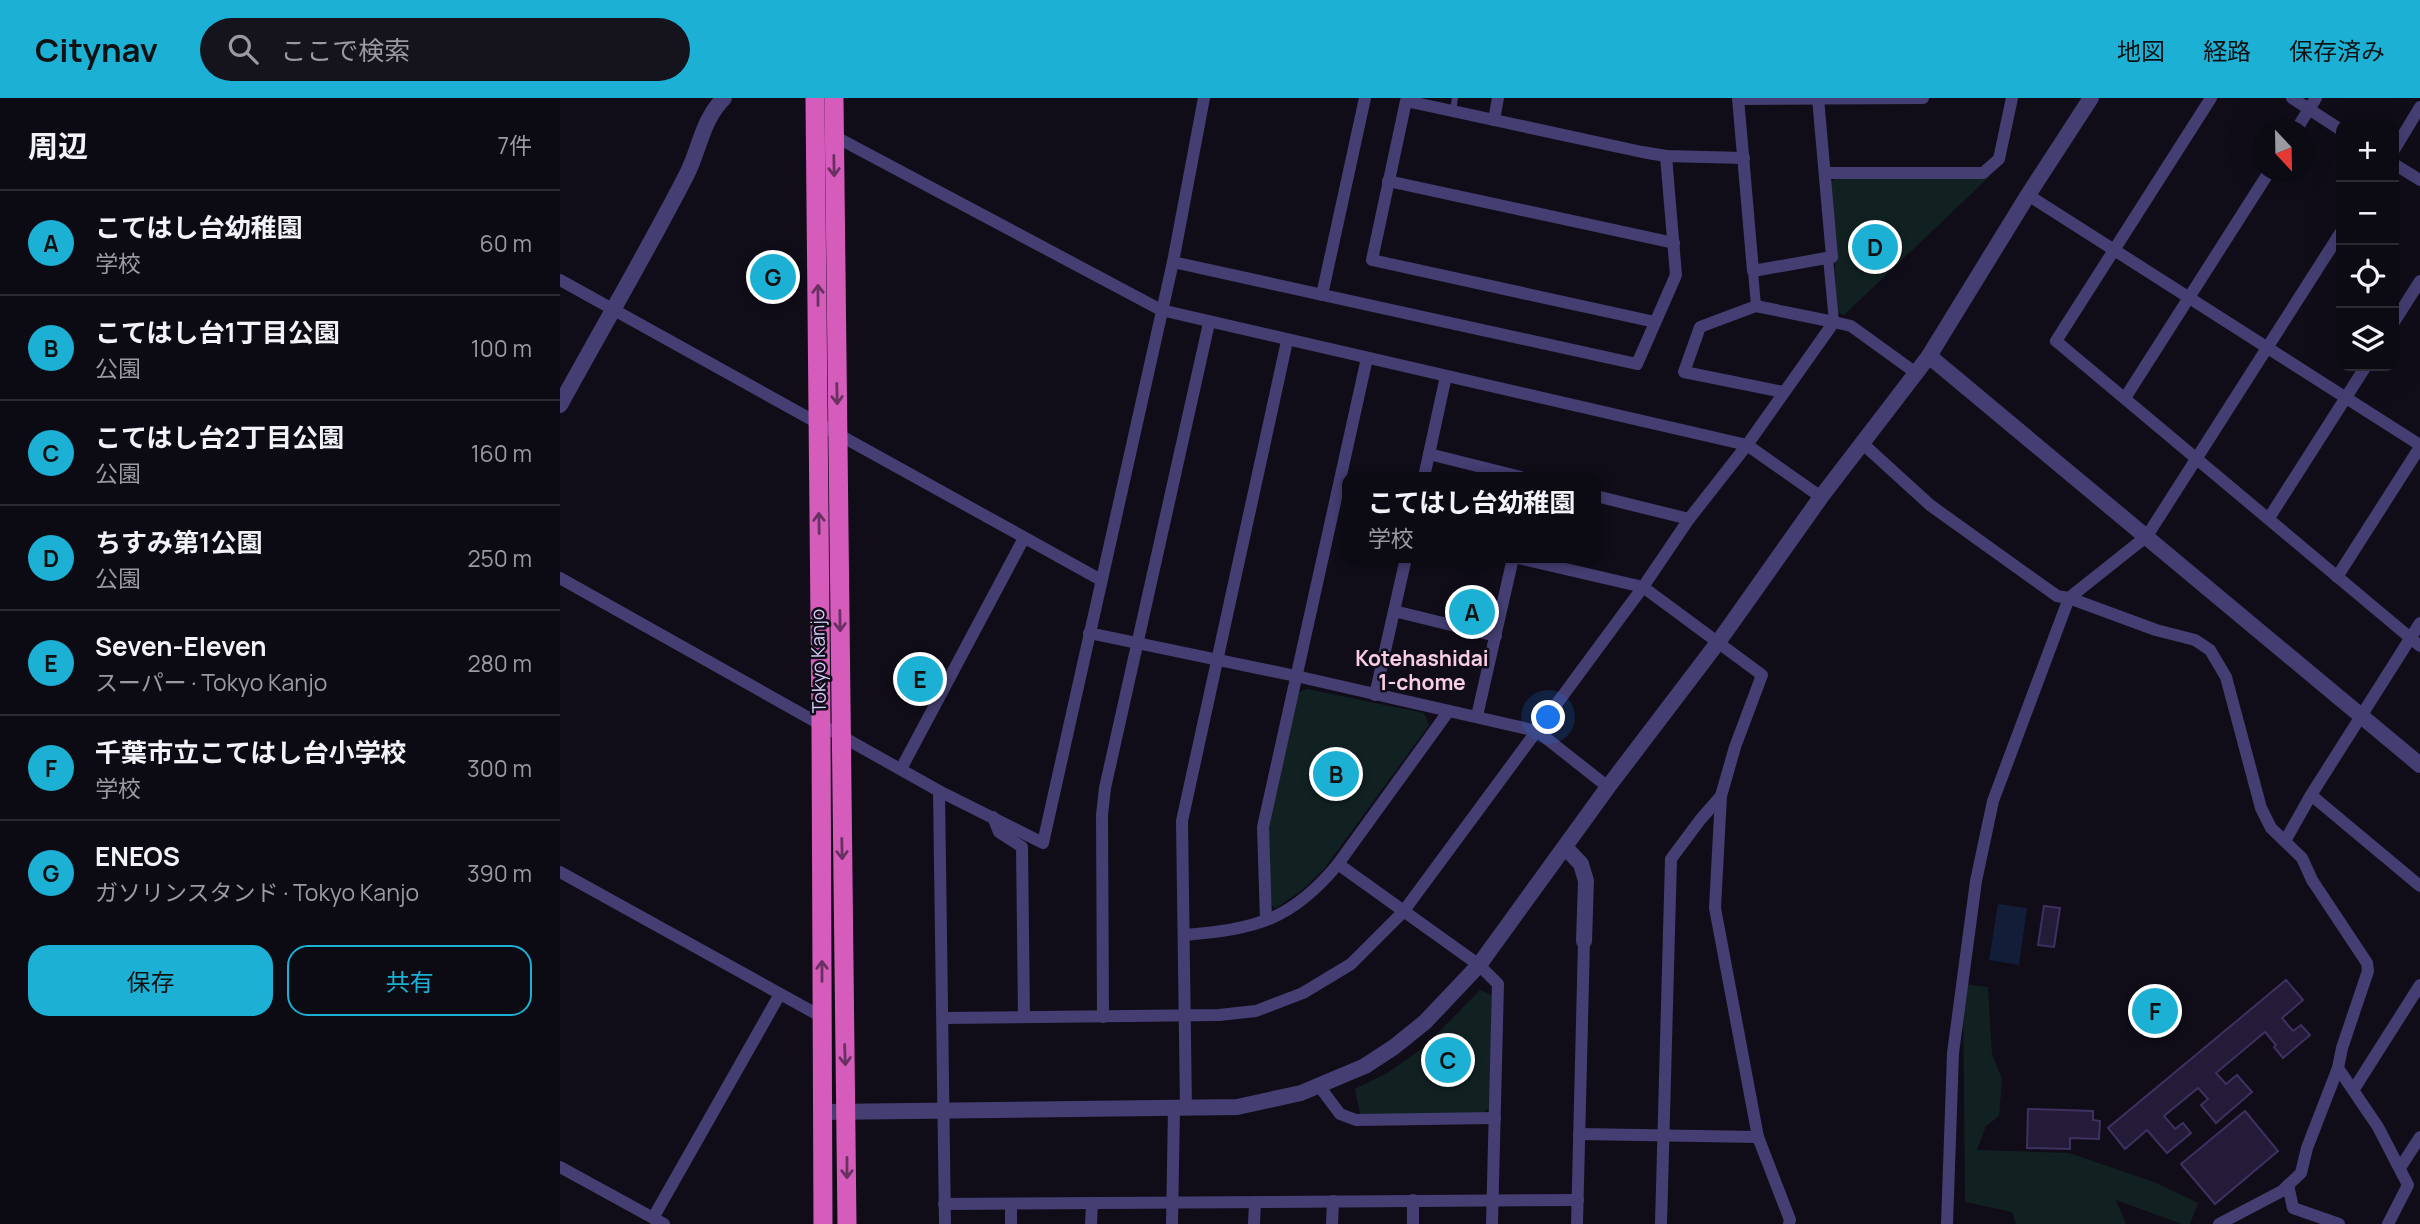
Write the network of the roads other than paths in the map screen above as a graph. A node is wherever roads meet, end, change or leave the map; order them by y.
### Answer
1 (724, 98) edge
2 (815, 98) edge
3 (834, 98) edge
4 (1204, 98) edge
5 (1365, 98) edge
6 (1499, 98) edge
7 (1738, 98) edge
8 (1818, 98) edge
9 (1884, 98) edge
10 (1923, 98) edge
11 (2012, 98) edge
12 (2091, 98) edge
13 (2211, 98) edge
14 (2292, 98) edge
15 (2312, 103) edge
16 (1454, 104) edge
17 (2420, 107) edge
18 (2303, 119) edge
19 (1494, 120) junction
20 (2336, 125) edge
21 (834, 136) junction
22 (2399, 142) edge
23 (1666, 156) junction
24 (1744, 158) junction
25 (2399, 167) edge
26 (1825, 173) junction
27 (2420, 180) edge
28 (1388, 181) junction
29 (2263, 182) edge
30 (2028, 195) junction
31 (2336, 240) edge
32 (1674, 243) junction
33 (2113, 251) junction
34 (1828, 258) junction
35 (1173, 262) junction
36 (1753, 271) junction
37 (560, 280) edge
38 (2420, 281) edge
39 (1322, 295) junction
40 (2190, 298) junction
41 (1756, 306) junction
42 (613, 309) junction
43 (1161, 310) junction
44 (2399, 314) edge
45 (1655, 322) junction
46 (1834, 322) junction
47 (1209, 323) junction
48 (1287, 341) junction
49 (2267, 347) junction
50 (1929, 356) junction
51 (1367, 358) junction
52 (2362, 371) edge
53 (1916, 373) junction
54 (1446, 376) junction
55 (1783, 392) junction
56 (2125, 398) junction
57 (2345, 398) junction
58 (560, 405) edge
59 (818, 425) junction
60 (838, 436) junction
61 (1862, 443) junction
62 (1747, 444) junction
63 (2420, 446) edge
64 (1429, 454) junction
65 (2197, 460) junction
66 (1425, 472) edge
67 (1501, 472) edge
68 (1601, 497) edge
69 (1821, 497) junction
70 (2269, 518) junction
71 (1689, 519) junction
72 (2147, 536) junction
73 (1024, 538) junction
74 (1405, 563) edge
75 (1515, 563) edge
76 (1538, 563) edge
77 (2337, 577) junction
78 (560, 578) edge
79 (1101, 580) junction
80 (1643, 587) junction
81 (2069, 598) junction
82 (1394, 611) junction
83 (2420, 623) edge
84 (1089, 633) junction
85 (1496, 636) junction
86 (1719, 641) junction
87 (2415, 642) edge
88 (1139, 643) junction
89 (1217, 659) junction
90 (1296, 676) junction
91 (1375, 695) junction
92 (1448, 712) junction
93 (2361, 715) junction
94 (1477, 716) junction
95 (821, 725) junction
96 (1537, 731) junction
97 (841, 736) junction
98 (2420, 765) edge
99 (901, 769) junction
100 (1608, 787) junction
101 (939, 791) junction
102 (2311, 795) junction
103 (1721, 796) junction
104 (993, 817) junction
105 (2285, 841) junction
106 (1566, 847) junction
107 (1338, 864) junction
108 (560, 872) edge
109 (2420, 886) edge
110 (1403, 912) junction
111 (1266, 920) junction
112 (1185, 935) junction
113 (1584, 941) joint
114 (1479, 965) junction
115 (2420, 985) edge
116 (780, 994) junction
117 (1185, 1015) junction
118 (822, 1017) junction
119 (1024, 1017) junction
120 (1103, 1017) junction
121 (943, 1018) junction
122 (2338, 1068) junction
123 (1319, 1086) junction
124 (2354, 1089) junction
125 (1180, 1109) junction
126 (847, 1111) junction
127 (944, 1111) junction
128 (823, 1112) junction
129 (1494, 1118) junction
130 (1579, 1134) junction
131 (1663, 1135) junction
132 (1758, 1137) junction
133 (2420, 1137) edge
134 (560, 1167) edge
135 (2400, 1167) junction
136 (2288, 1185) junction
137 (1493, 1199) junction
138 (1413, 1200) junction
139 (1578, 1200) junction
140 (1333, 1201) junction
141 (1255, 1202) junction
142 (1172, 1203) junction
143 (944, 1204) junction
144 (1011, 1204) junction
145 (1092, 1204) junction
146 (659, 1221) edge
147 (823, 1224) edge
148 (847, 1224) edge
149 (945, 1224) edge
150 (1011, 1224) edge
151 (1091, 1224) edge
152 (1172, 1224) edge
153 (1254, 1224) edge
154 (1332, 1224) edge
155 (1413, 1224) edge
156 (1492, 1224) edge
157 (1577, 1224) edge
158 (1661, 1224) edge
159 (1789, 1224) edge
160 (1947, 1224) edge
161 (2219, 1224) edge
162 (2340, 1224) edge
163 (2388, 1224) edge

1 - 42 street
59 -> 2 highway, Tokyo Kanjo
3 - 21 highway, Tokyo Kanjo
4 - 35 street
5 - 39 street
6 - 19 street
7 - 8 street
7 - 24 street
8 - 9 street
8 - 26 street
9 - 10 street
11 - 26 street
12 - 30 street
13 - 33 street
14 - 15 street
15 - 18 street
15 - 20 street
16 - 19 street
16 - 28 street
17 - 22 street
19 - 23 street
21 - 43 street
21 -> 60 highway, Tokyo Kanjo
23 - 24 street
23 - 32 street
24 - 36 street
25 - 27 street
26 - 34 street
28 - 32 street
28 - 45 street
29 - 40 street
30 - 33 street
30 - 50 street
31 - 49 street
32 - 45 street
33 - 40 street
33 - 56 street
34 - 36 street
34 - 46 street
35 - 39 street
35 - 43 street
36 - 41 street
37 - 42 street
38 - 44 street
39 - 45 street
40 - 49 street
40 - 56 street
41 - 46 street
41 - 55 street
42 - 58 street
42 - 59 street
43 - 47 street
43 - 79 street
46 - 53 street
46 - 55 street
47 - 48 street
47 - 88 street
48 - 51 street
48 - 89 street
49 - 57 street
49 - 65 street
50 - 53 street
50 - 72 street
51 - 54 street
51 - 90 street
52 - 57 street
53 - 61 street
54 - 62 street
54 - 64 street
55 - 62 street
56 - 65 street
57 - 63 street
57 - 70 street
59 - 60 street
95 -> 59 highway, Tokyo Kanjo
60 - 73 street
60 -> 97 highway, Tokyo Kanjo
61 - 69 street
61 - 81 street
62 - 69 street
62 - 71 street
63 - 77 street
64 - 66 street
64 - 67 street
65 - 70 street
65 - 72 street
68 - 71 street
69 - 86 street
70 - 77 street
71 - 80 street
72 - 81 street
72 - 93 street
73 - 79 street
73 - 99 street
74 - 82 street
75 - 85 street
76 - 80 street
77 - 87 street
78 - 95 street
79 - 84 street
80 - 86 street
80 - 96 street
81 - 105 street
81 - 160 street
82 - 85 street
82 - 91 street
83 - 87 street
84 - 88 street
84 - 104 street
85 - 94 street
86 - 100 street
86 - 103 street
87 - 93 street
88 - 89 street
88 - 120 street
89 - 90 street
89 - 112 street
90 - 91 street
90 - 111 street
91 - 92 street
92 - 94 street
92 - 107 street
93 - 98 street
93 - 102 street
94 - 96 street
95 - 97 street
118 -> 95 highway, Tokyo Kanjo
96 - 100 street
96 - 110 street
97 - 99 street
97 -> 126 highway, Tokyo Kanjo
99 - 101 street
100 - 106 street
101 - 104 street
101 - 121 street
102 - 105 street
102 - 109 street
103 - 131 street
103 - 132 street
104 - 119 street
105 - 122 street
106 - 113 street
106 - 114 street
107 - 110 street
107 - 111 street
108 - 116 street
110 - 114 street
110 - 117 street
111 - 112 street
112 - 117 street
113 - 130 street
114 - 123 street
114 - 129 street
115 - 124 street
116 - 118 street
116 - 146 street
117 - 120 street
117 - 125 street
118 - 128 highway, Tokyo Kanjo
119 - 120 street
119 - 121 street
121 - 127 street
122 - 124 street
122 - 136 street
123 - 125 street
123 - 129 street
124 - 135 street
125 - 127 street
125 - 142 street
126 - 127 street
126 - 128 street
126 -> 148 highway, Tokyo Kanjo
127 - 143 street
128 - 147 highway, Tokyo Kanjo
129 - 137 street
130 - 131 street
130 - 139 street
131 - 132 street
131 - 158 street
132 - 159 street
133 - 135 street
134 - 146 street
135 - 163 street
136 - 161 street
136 - 162 street
137 - 138 street
137 - 139 street
137 - 156 street
138 - 140 street
138 - 155 street
139 - 157 street
140 - 141 street
140 - 154 street
141 - 142 street
141 - 153 street
142 - 145 street
142 - 152 street
143 - 144 street
143 - 149 street
144 - 145 street
144 - 150 street
145 - 151 street

